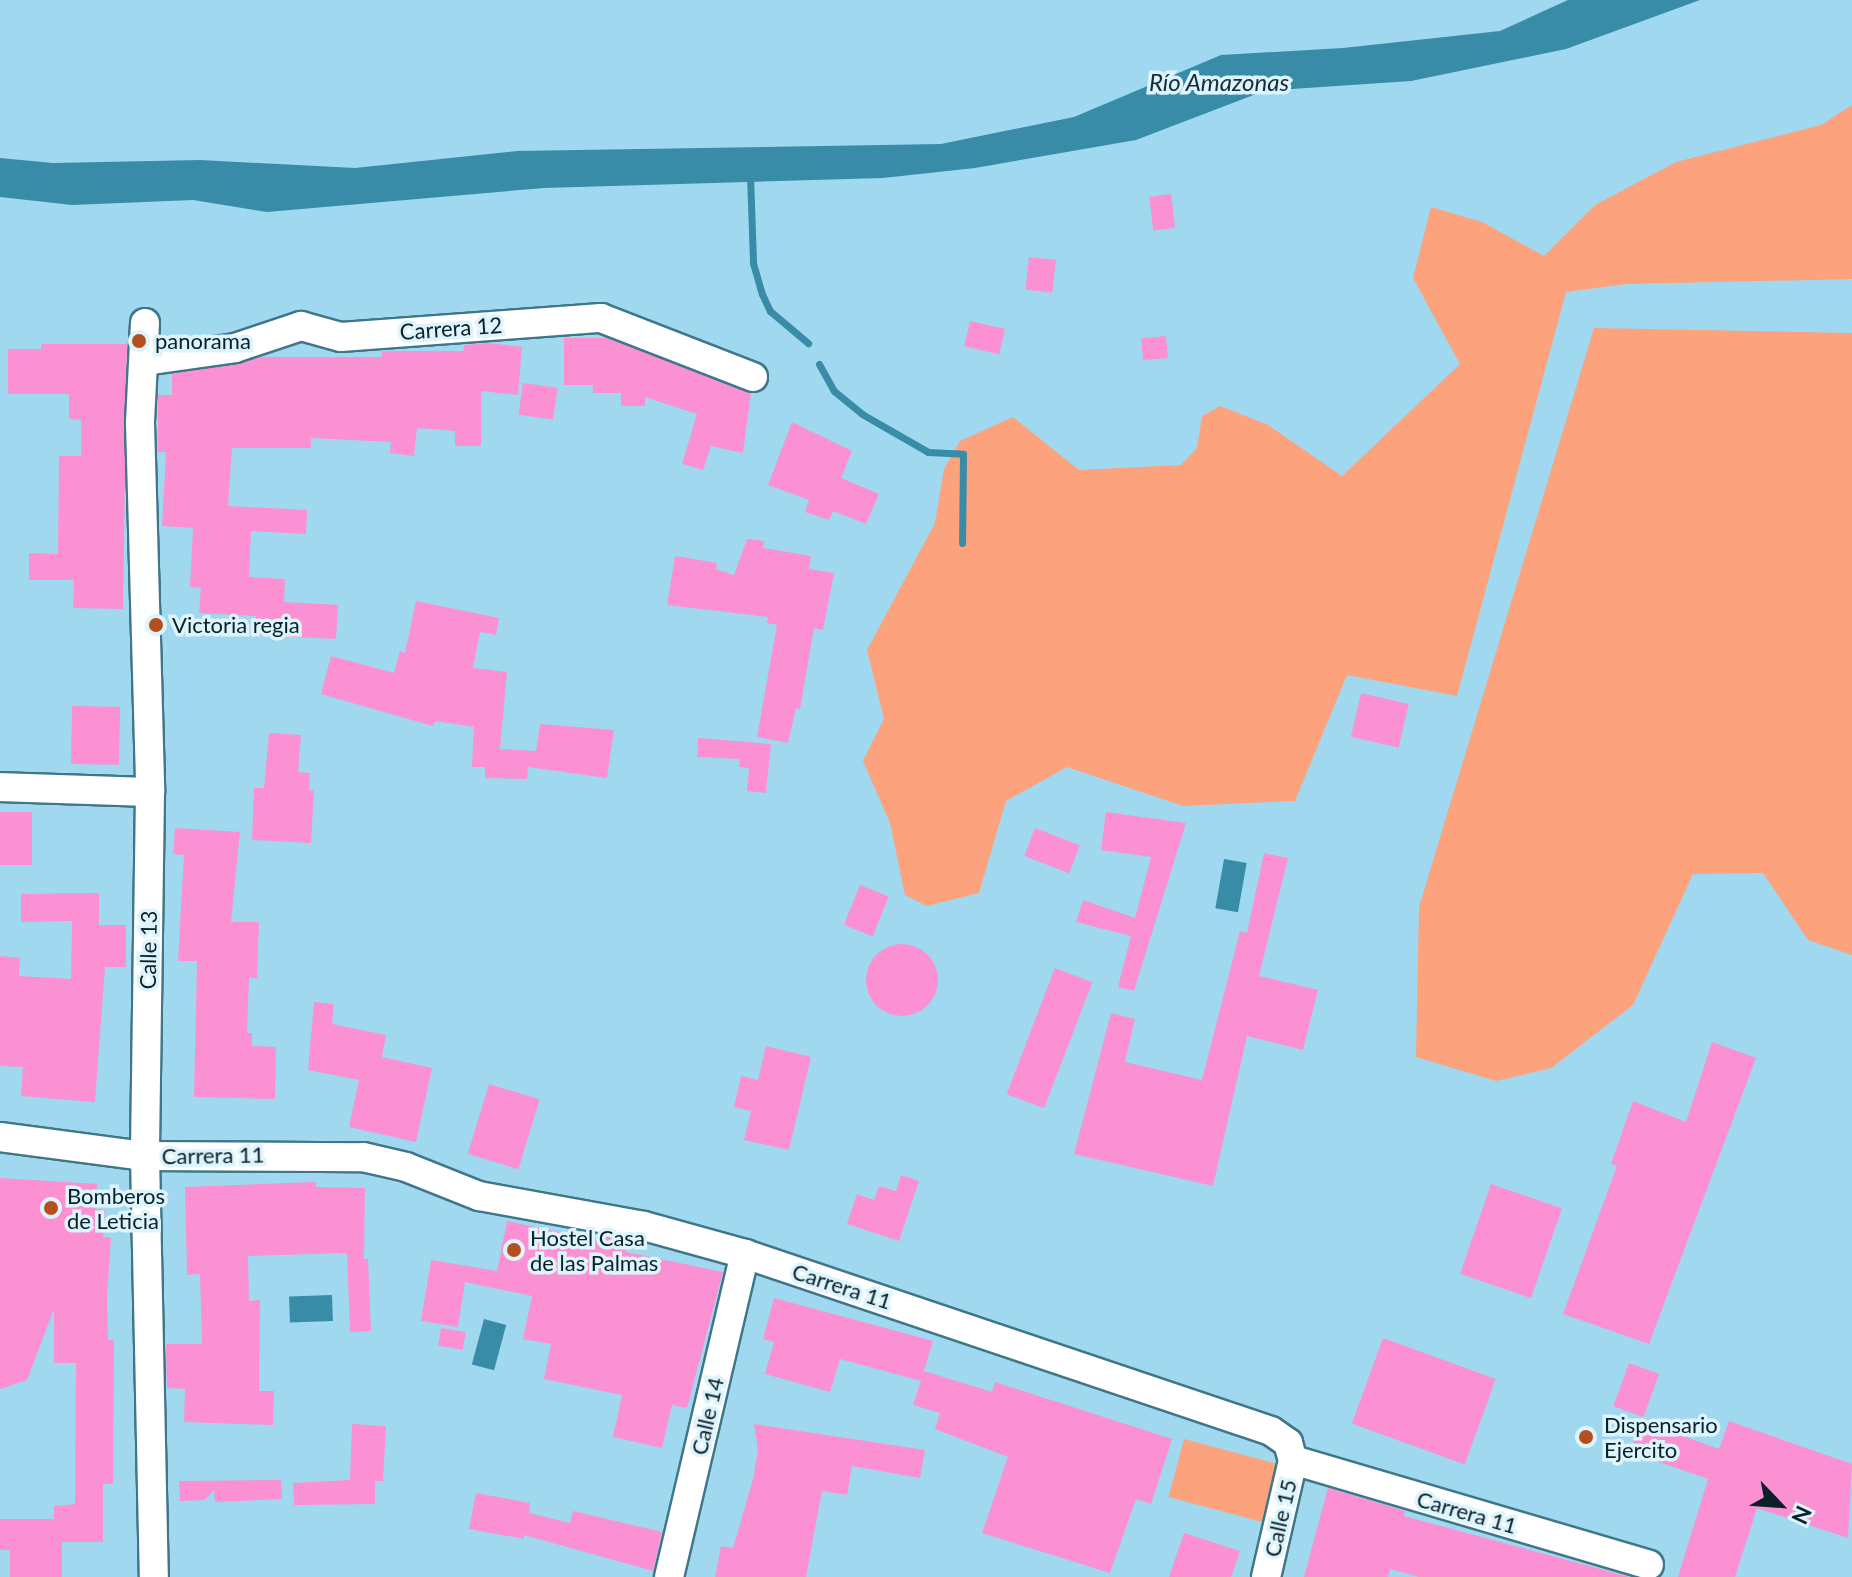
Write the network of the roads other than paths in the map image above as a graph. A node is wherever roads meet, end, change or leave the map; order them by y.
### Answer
1 (145, 323) dead end
2 (145, 361) junction
3 (753, 377) dead end
4 (0, 787) edge
5 (150, 792) junction
6 (0, 1137) edge
7 (145, 1156) junction
8 (745, 1254) junction
9 (1293, 1460) junction
10 (1649, 1565) dead end
11 (154, 1577) edge
12 (669, 1577) edge
13 (1266, 1577) edge

1 - 2 street, Calle 13
2 - 3 street, Carrera 12
2 - 5 street, Calle 13
4 - 5 street
5 - 7 street, Calle 13
6 - 7 street, Carrera 11
7 - 8 street, Carrera 11
7 - 11 street, Calle 13
8 - 9 street, Carrera 11
8 - 12 street, Calle 14
9 - 10 street, Carrera 11
9 - 13 street, Calle 15

